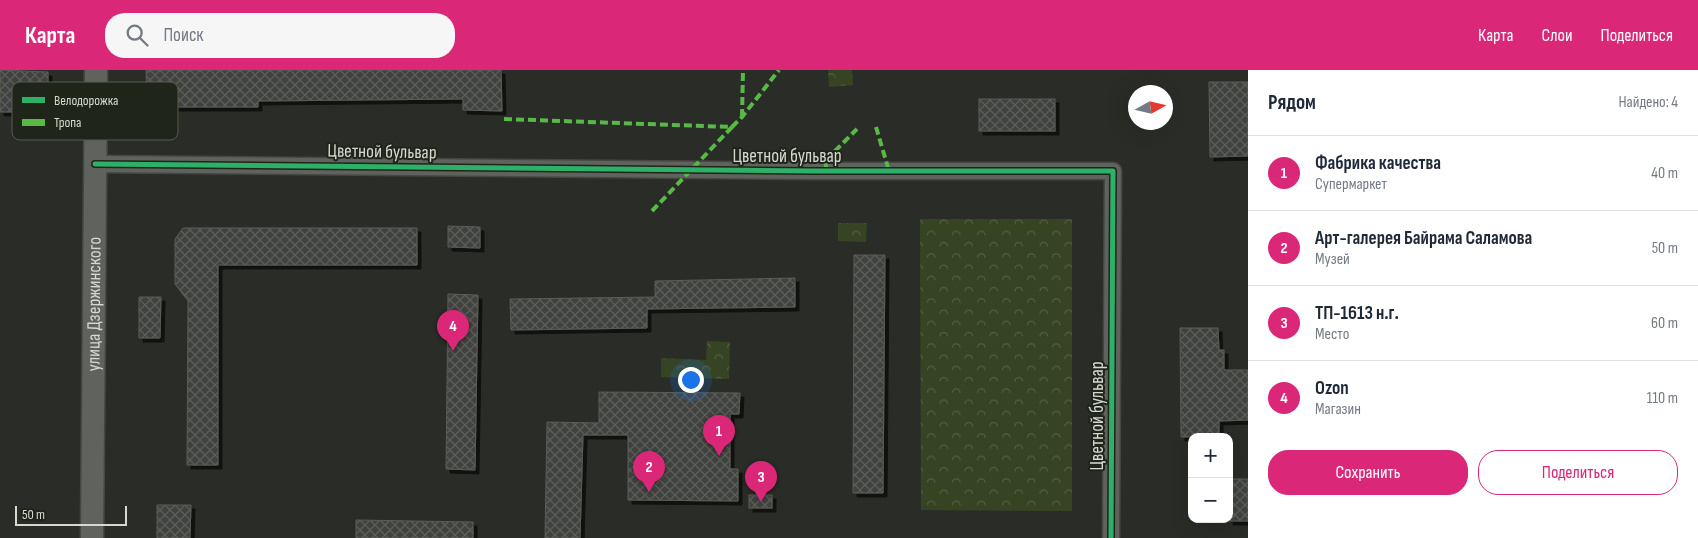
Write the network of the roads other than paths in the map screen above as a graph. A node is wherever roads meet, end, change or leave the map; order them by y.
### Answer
1 (95, 140) edge
2 (95, 164) junction
3 (92, 538) edge
4 (1111, 538) edge

1 - 2 main road, улица Дзержинского
2 - 3 main road, улица Дзержинского
2 - 4 street, Цветной бульвар

